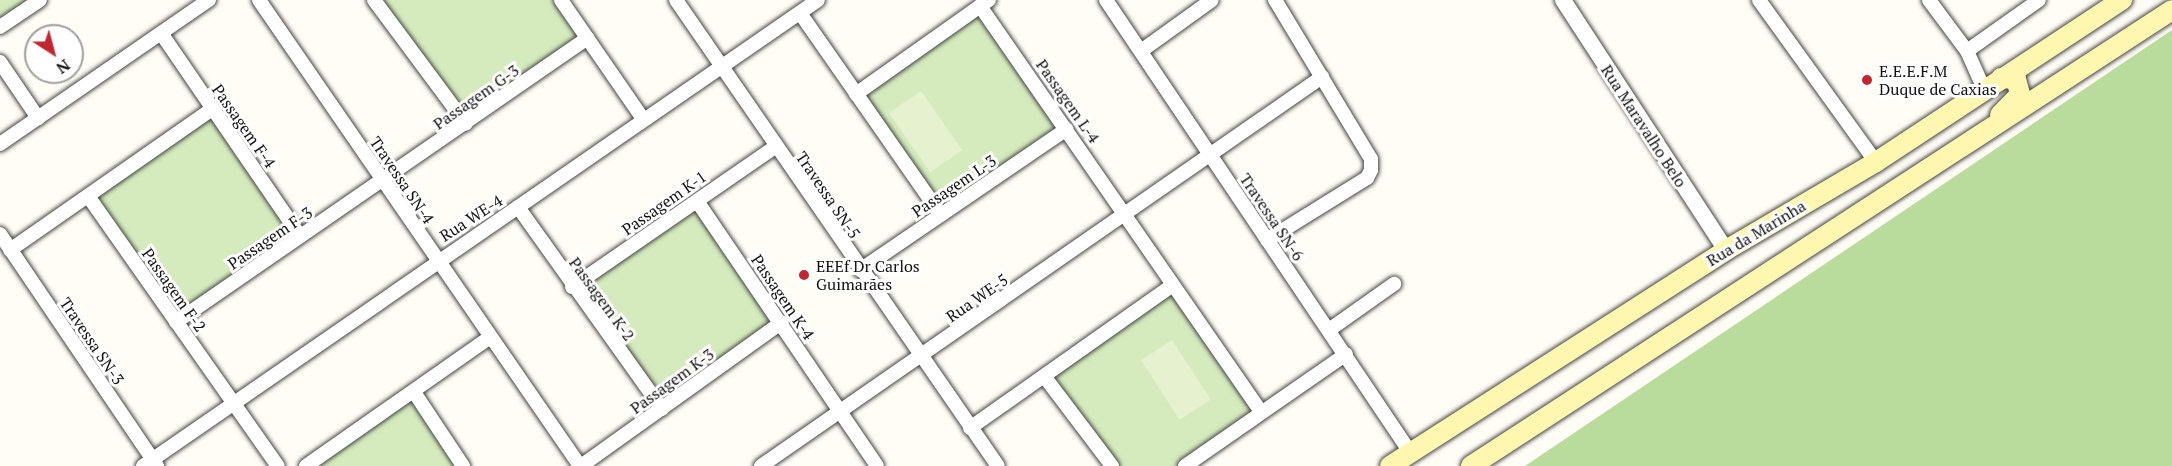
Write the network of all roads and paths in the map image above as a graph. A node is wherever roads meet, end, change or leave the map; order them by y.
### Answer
1 (40, 0) edge
2 (209, 0) edge
3 (259, 0) edge
4 (374, 0) edge
5 (561, 0) edge
6 (676, 0) edge
7 (819, 0) edge
8 (1106, 0) edge
9 (1212, 0) edge
10 (1275, 0) edge
11 (1563, 0) edge
12 (1759, 0) edge
13 (1929, 0) edge
14 (2038, 0) edge
15 (2122, 0) edge
16 (985, 3) edge
17 (2172, 10) edge
18 (800, 13) junction
19 (0, 27) edge
20 (161, 33) junction
21 (587, 38) junction
22 (1141, 51) junction
23 (1967, 51) junction
24 (0, 62) edge
25 (721, 66) junction
26 (1322, 77) junction
27 (1993, 84) junction
28 (856, 94) junction
29 (212, 109) junction
30 (38, 118) junction
31 (643, 119) junction
32 (466, 124) junction
33 (1067, 129) junction
34 (0, 144) edge
35 (775, 147) junction
36 (1211, 155) junction
37 (1876, 162) junction
38 (1936, 165) junction
39 (384, 182) junction
40 (88, 196) junction
41 (697, 201) junction
42 (518, 207) junction
43 (941, 215) junction
44 (1128, 215) junction
45 (0, 234) edge
46 (300, 236) junction
47 (1267, 240) junction
48 (10, 250) junction
49 (1726, 250) junction
50 (436, 260) junction
51 (860, 270) junction
52 (1394, 284) dead end
53 (1171, 286) junction
54 (572, 287) junction
55 (176, 322) junction
56 (782, 322) junction
57 (1329, 330) junction
58 (490, 337) junction
59 (1346, 354) junction
60 (920, 358) junction
61 (1044, 376) junction
62 (414, 392) junction
63 (236, 401) junction
64 (662, 409) junction
65 (1261, 412) junction
66 (839, 413) junction
67 (970, 428) junction
68 (1410, 452) junction
69 (151, 464) edge
70 (279, 466) edge
71 (306, 466) edge
72 (463, 466) edge
73 (580, 466) edge
74 (760, 466) edge
75 (877, 466) edge
76 (998, 466) edge
77 (1112, 466) edge
78 (1185, 466) edge
79 (1390, 466) edge
80 (1471, 466) edge

1 - 19 street
2 - 20 street
3 - 39 street, Travessa SN-4
4 - 32 street
5 - 21 street
6 - 25 street, Travessa SN-5
7 - 18 street, Rua WE-4
8 - 22 street, Travessa SN-6
9 - 22 street
10 - 26 street
11 - 49 street, Rua Maravalho Belo
12 - 37 street
13 - 23 street
14 - 23 street
15 - 27 main road, Rua da Marinha
16 - 28 street
16 - 33 street, Passagem L-4
17 - 38 main road
18 - 25 street, Rua WE-4
18 - 28 street
20 - 29 street, Passagem F-4
20 - 30 street
21 - 31 street
21 - 32 street, Passagem G-3
22 - 36 street, Travessa SN-6
23 - 27 street
24 - 30 street
25 - 31 street, Rua WE-4
25 - 35 street, Travessa SN-5
26 - 36 street, Rua WE-5
26 - 47 street
27 - 37 main road, Rua da Marinha
27 - 38 main road
28 - 43 street
29 - 40 street
29 - 46 street, Passagem F-4
30 - 34 street
31 - 42 street, Rua WE-4
32 - 39 street, Passagem G-3
33 - 43 street, Passagem L-3
33 - 44 street, Passagem L-4
35 - 41 street, Passagem K-1
35 - 51 street, Travessa SN-5
36 - 44 street, Rua WE-5
36 - 47 street, Travessa SN-6
37 - 49 main road, Rua da Marinha
38 - 80 main road
39 - 46 street, Passagem F-3
39 - 50 street, Travessa SN-4
40 - 48 street
40 - 55 street, Passagem F-2
41 - 54 street, Passagem K-1
41 - 56 street, Passagem K-4
42 - 50 street, Rua WE-4
42 - 54 street, Passagem K-2
43 - 51 street, Passagem L-3
44 - 53 street, Passagem L-4
44 - 60 street, Rua WE-5
45 - 48 street, Travessa SN-3
46 - 55 street, Passagem F-3
47 - 57 street, Travessa SN-6
48 - 69 street, Travessa SN-3
49 - 68 main road, Rua da Marinha
50 - 58 street, Travessa SN-4
50 - 63 street, Rua WE-4
51 - 60 street, Travessa SN-5
52 - 57 street
53 - 61 street
53 - 65 street, Passagem L-4
54 - 64 street, Passagem K-2
55 - 63 street, Passagem F-2
56 - 64 street, Passagem K-3
56 - 66 street, Passagem K-4
57 - 59 street, Travessa SN-6
58 - 62 street
58 - 73 street, Travessa SN-4
59 - 65 street
59 - 68 street, Travessa SN-6
60 - 66 street, Rua WE-5
60 - 67 street, Travessa SN-5
61 - 67 street
61 - 77 street
62 - 71 street
62 - 72 street
63 - 69 street, Rua WE-4
63 - 70 street, Passagem F-2
64 - 73 street, Passagem K-3
65 - 78 street
66 - 74 street, Rua WE-5
66 - 75 street, Passagem K-4
67 - 76 street, Travessa SN-5
68 - 79 main road, Rua da Marinha

